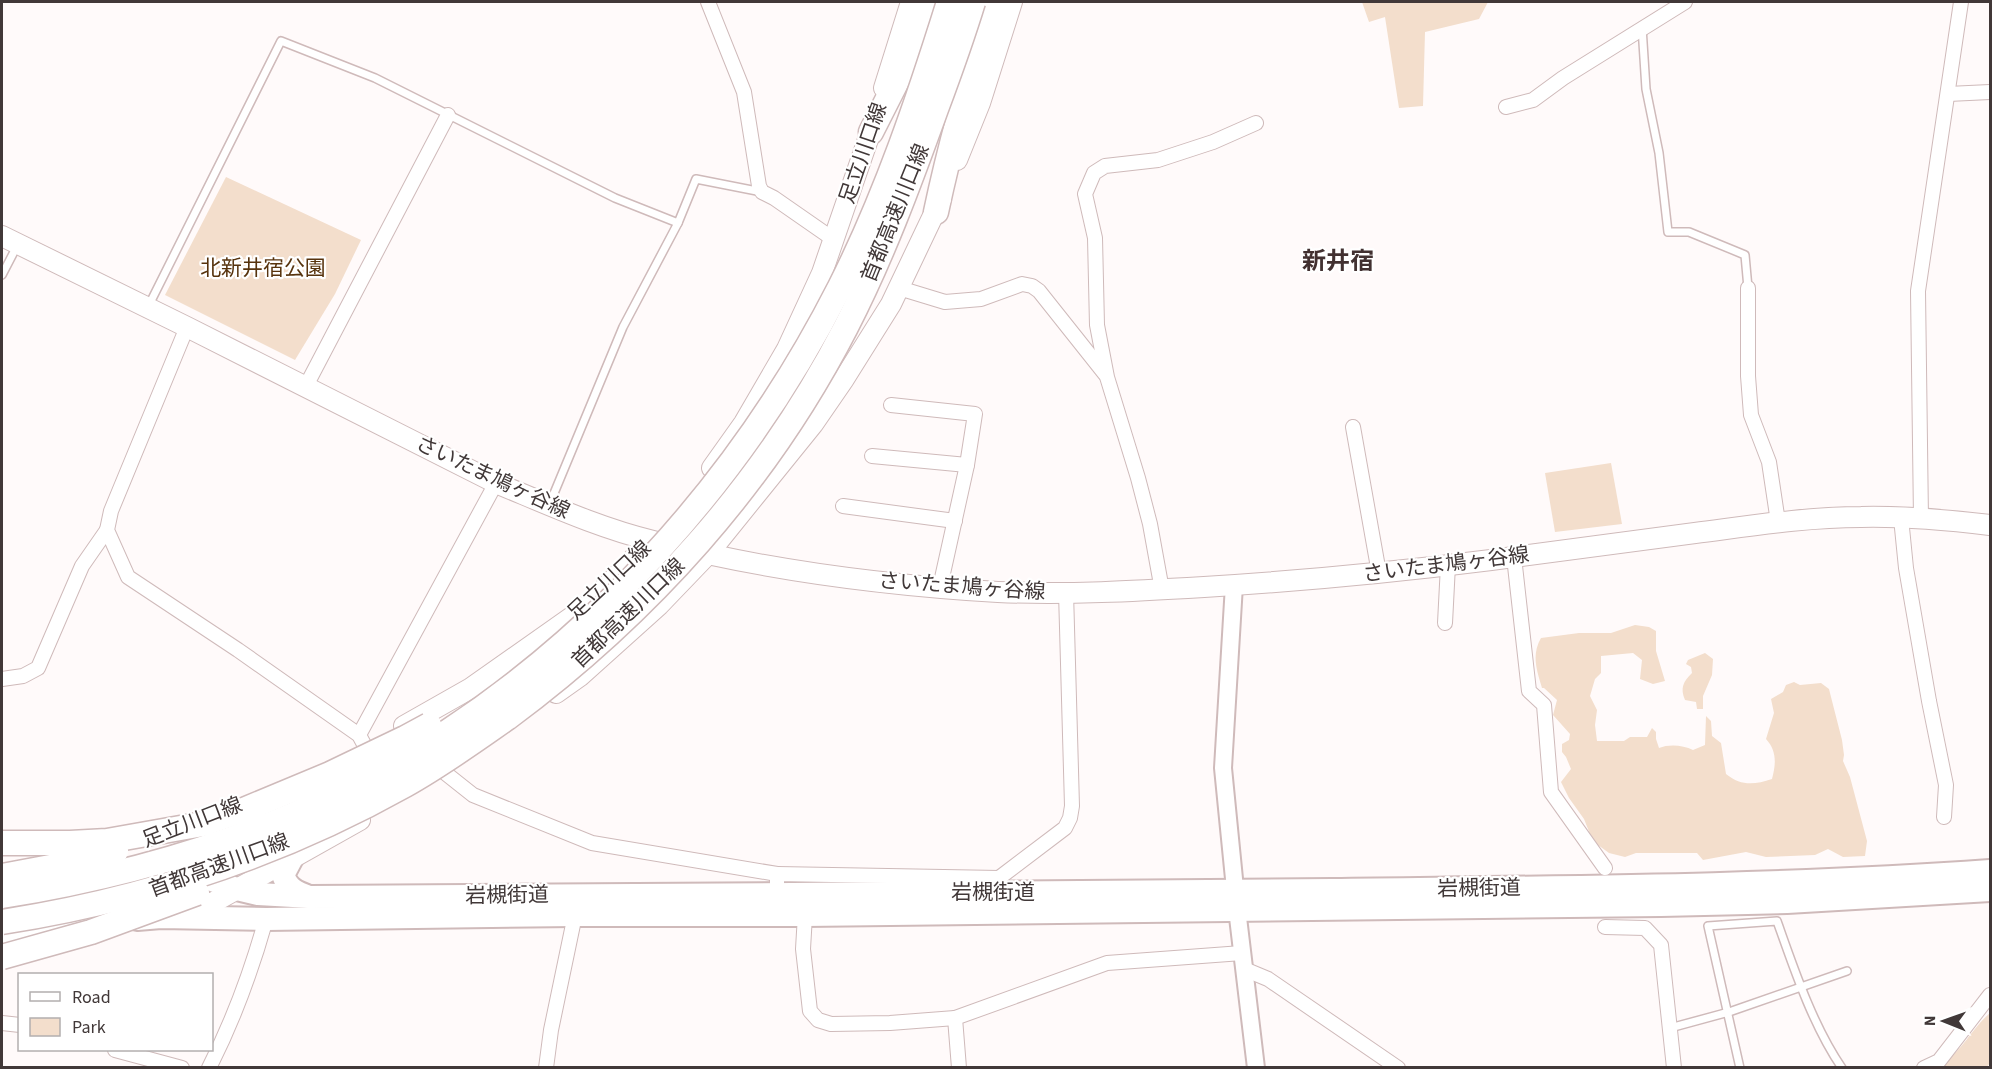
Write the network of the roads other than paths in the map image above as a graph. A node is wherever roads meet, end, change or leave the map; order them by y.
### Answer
1 (708, 2) edge
2 (911, 2) edge
3 (931, 2) edge
4 (949, 2) edge
5 (973, 2) edge
6 (993, 2) edge
7 (1012, 2) edge
8 (1685, 2) edge
9 (1961, 2) edge
10 (1667, 6) edge
11 (1642, 27) junction
12 (1990, 92) edge
13 (1948, 93) junction
14 (1506, 107) dead end
15 (448, 115) junction
16 (1256, 123) dead end
17 (871, 132) junction
18 (762, 192) junction
19 (936, 212) junction
20 (678, 223) junction
21 (833, 238) junction
22 (10, 240) edge
23 (2, 274) edge
24 (899, 288) junction
25 (1749, 288) joint
26 (147, 308) junction
27 (187, 327) junction
28 (1107, 377) junction
29 (306, 386) junction
30 (891, 405) dead end
31 (1353, 427) dead end
32 (872, 456) dead end
33 (967, 465) junction
34 (496, 483) junction
35 (549, 505) junction
36 (843, 506) dead end
37 (1901, 518) junction
38 (1921, 519) junction
39 (955, 521) junction
40 (1778, 522) junction
41 (1990, 525) edge
42 (107, 530) junction
43 (651, 541) junction
44 (708, 554) junction
45 (1514, 557) junction
46 (1448, 565) junction
47 (1380, 573) junction
48 (1234, 585) junction
49 (940, 587) junction
50 (1162, 590) junction
51 (1066, 592) junction
52 (611, 600) junction
53 (1445, 623) dead end
54 (2, 679) edge
55 (362, 742) junction
56 (444, 772) junction
57 (406, 785) junction
58 (1944, 817) dead end
59 (203, 824) junction
60 (2, 843) edge
61 (292, 858) junction
62 (1605, 868) dead end
63 (1990, 871) edge
64 (2, 876) edge
65 (25, 882) junction
66 (777, 884) junction
67 (999, 885) junction
68 (2, 886) edge
69 (237, 889) junction
70 (1990, 890) edge
71 (2, 896) edge
72 (311, 897) junction
73 (1236, 900) junction
74 (575, 915) junction
75 (805, 915) junction
76 (161, 917) junction
77 (266, 919) junction
78 (2, 922) edge
79 (1605, 927) dead end
80 (2, 937) edge
81 (2, 957) edge
82 (1243, 961) junction
83 (1847, 970) dead end
84 (1801, 987) junction
85 (1990, 995) edge
86 (1729, 1012) junction
87 (955, 1018) junction
88 (2, 1023) edge
89 (18, 1025) edge
90 (1671, 1028) junction
91 (119, 1051) edge
92 (182, 1068) edge
93 (209, 1068) edge
94 (546, 1068) edge
95 (959, 1068) edge
96 (1256, 1068) edge
97 (1398, 1068) edge
98 (1674, 1068) edge
99 (1740, 1068) edge
100 (1842, 1068) edge
101 (1924, 1068) edge

1 - 18 street
2 - 17 main road, 足立川口線
3 - 17 highway
4 - 52 highway, 首都高速川口線, bridge
5 - 57 highway, 首都高速川口線, bridge
6 - 19 highway
7 - 19 main road
8 - 10 street
9 - 13 street
10 - 11 street
11 - 14 street
11 - 25 lane
12 - 13 street
13 - 38 street
15 - 20 lane
15 - 26 lane
15 - 29 street
16 - 28 street
17 - 21 main road, 足立川口線
18 - 20 lane
18 - 21 street
19 - 24 main road
20 - 35 lane
21 - 43 main road, 足立川口線
22 - 23 lane
22 - 26 main road, さいたま鳩ヶ谷線
24 - 28 street
24 - 44 main road
25 - 40 street
26 - 27 main road, さいたま鳩ヶ谷線
27 - 29 main road, さいたま鳩ヶ谷線
27 - 42 street
28 - 50 street
29 - 34 main road, さいたま鳩ヶ谷線
30 - 33 street
31 - 47 street
32 - 33 street
33 - 39 street
34 - 35 main road, さいたま鳩ヶ谷線
34 - 55 street
35 - 43 main road, さいたま鳩ヶ谷線
36 - 39 street
37 - 38 main road, さいたま鳩ヶ谷線
37 - 40 main road, さいたま鳩ヶ谷線
37 - 58 street
38 - 41 main road, さいたま鳩ヶ谷線
39 - 49 street
40 - 45 main road, さいたま鳩ヶ谷線
42 - 54 street
42 - 55 street
43 - 44 main road, さいたま鳩ヶ谷線
43 - 55 main road, 足立川口線
44 - 49 main road, さいたま鳩ヶ谷線
44 - 56 main road
45 - 46 main road, さいたま鳩ヶ谷線
45 - 62 street
46 - 47 main road, さいたま鳩ヶ谷線
46 - 53 street
47 - 48 main road, さいたま鳩ヶ谷線
48 - 50 main road, さいたま鳩ヶ谷線
48 - 73 street
49 - 51 main road, さいたま鳩ヶ谷線
50 - 51 main road, さいたま鳩ヶ谷線
51 - 67 street
52 - 59 highway, bridge
52 - 71 highway, 首都高速川口線, bridge
55 - 65 main road, 足立川口線
56 - 61 main road
56 - 66 street
57 - 78 highway, 首都高速川口線, bridge
57 - 81 highway, bridge
59 - 60 highway, bridge
59 - 64 highway, bridge
61 - 69 main road
61 - 72 highway
63 - 73 highway, 岩槻街道
65 - 68 highway, 岩槻街道
65 - 69 highway, 岩槻街道
66 - 67 highway, 岩槻街道
66 - 72 highway, 岩槻街道
67 - 73 highway, 岩槻街道
69 - 72 highway, 岩槻街道
69 - 76 main road
70 - 73 highway, 岩槻街道
73 - 75 highway, 岩槻街道
73 - 82 street
74 - 75 highway, 岩槻街道
74 - 77 highway, 岩槻街道
74 - 94 street
75 - 87 street
76 - 77 highway, 岩槻街道
76 - 80 highway, 岩槻街道
77 - 93 street
79 - 90 street
82 - 87 street
82 - 96 street
82 - 97 street
83 - 84 lane
84 - 86 lane
84 - 86 lane
84 - 100 lane
85 - 101 street
86 - 90 lane
86 - 99 lane
87 - 95 street
88 - 89 street
90 - 98 street
91 - 92 street

